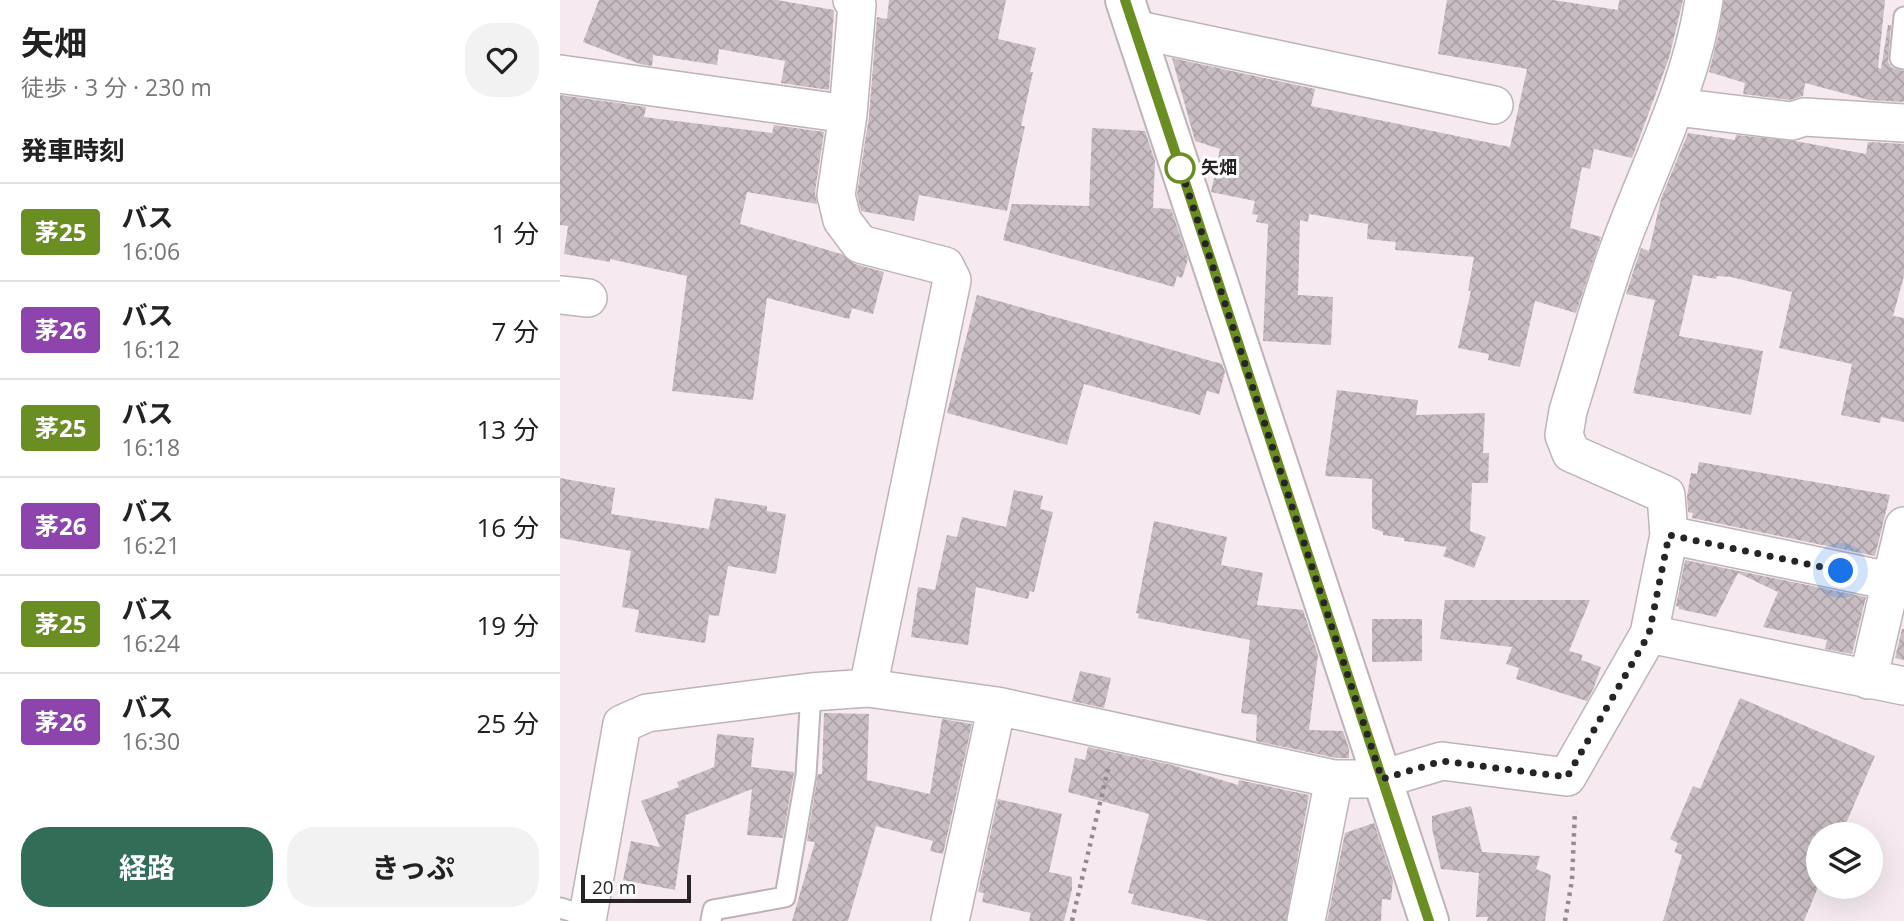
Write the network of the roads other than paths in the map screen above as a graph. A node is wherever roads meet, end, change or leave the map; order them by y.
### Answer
1 (852, 0) edge
2 (1704, 0) edge
3 (1130, 15) edge
4 (1904, 17) edge
5 (1904, 59) edge
6 (560, 74) edge
7 (1494, 105) dead end
8 (1676, 107) junction
9 (848, 114) junction
10 (1904, 124) edge
11 (1904, 526) edge
12 (1669, 535) junction
13 (1890, 581) junction
14 (1649, 634) junction
15 (1868, 680) junction
16 (1904, 686) edge
17 (868, 688) junction
18 (811, 692) junction
19 (997, 706) junction
20 (1334, 779) junction
21 (1382, 779) junction
22 (578, 915) edge
23 (711, 921) edge
24 (950, 921) edge
25 (1306, 921) edge
26 (1429, 921) edge

1 - 9 street
2 - 8 street
3 - 7 street
3 - 21 street
4 - 5 lane
6 - 9 street
8 - 10 street
8 - 12 street
9 - 17 street
11 - 13 street
12 - 13 street
12 - 14 street
13 - 15 street
14 - 15 street
14 - 21 street
15 - 16 street
17 - 18 street
17 - 19 street
18 - 22 street
18 - 23 lane
19 - 20 street
19 - 24 street
20 - 21 street
20 - 25 street
21 - 26 street

